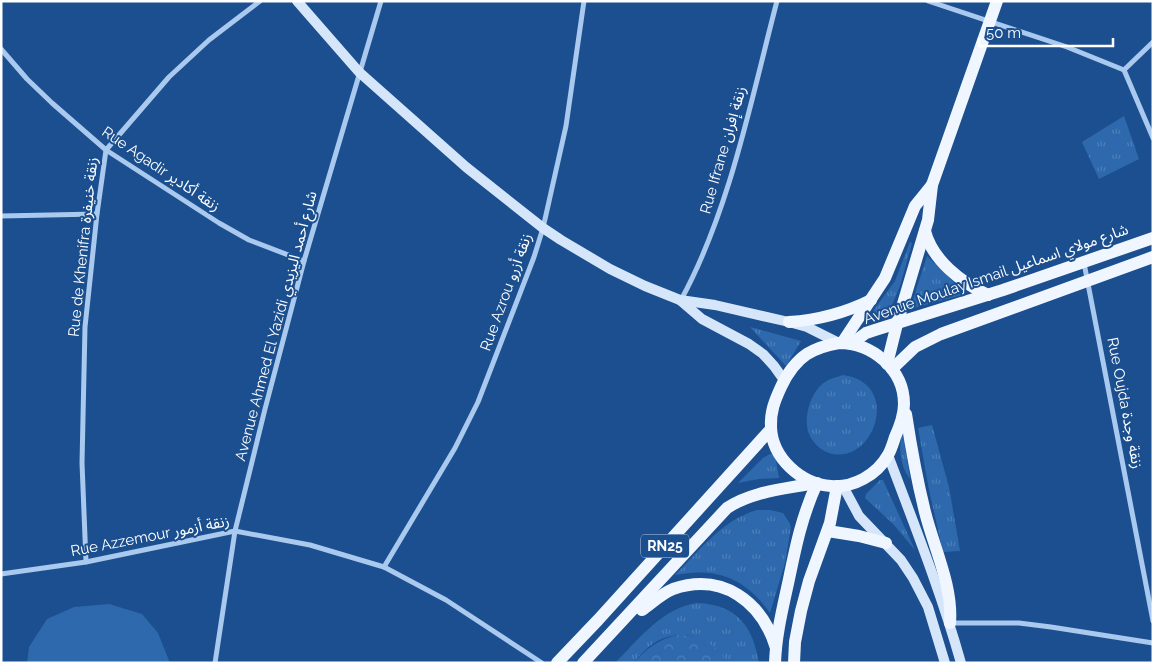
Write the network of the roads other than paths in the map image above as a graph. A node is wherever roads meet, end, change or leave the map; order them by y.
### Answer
1 (260, 1) edge
2 (297, 1) edge
3 (381, 1) edge
4 (584, 1) edge
5 (777, 1) edge
6 (928, 1) edge
7 (997, 1) edge
8 (990, 23) junction
9 (1153, 42) edge
10 (1, 49) edge
11 (1124, 70) junction
12 (359, 72) junction
13 (1153, 138) edge
14 (106, 150) junction
15 (932, 185) junction
16 (97, 214) junction
17 (1, 216) edge
18 (543, 228) junction
19 (925, 231) junction
20 (1153, 238) edge
21 (1153, 257) edge
22 (304, 261) junction
23 (1084, 262) junction
24 (1088, 279) junction
25 (988, 295) junction
26 (680, 300) junction
27 (871, 300) junction
28 (789, 322) junction
29 (897, 324) junction
30 (844, 343) junction
31 (890, 366) junction
32 (784, 380) junction
33 (904, 403) junction
34 (771, 429) junction
35 (888, 455) junction
36 (816, 483) junction
37 (840, 486) junction
38 (235, 531) junction
39 (828, 531) junction
40 (886, 543) junction
41 (86, 562) junction
42 (384, 567) junction
43 (1, 574) edge
44 (623, 621) junction
45 (1153, 621) edge
46 (933, 622) junction
47 (950, 623) junction
48 (1153, 643) edge
49 (776, 648) junction
50 (215, 663) edge
51 (542, 663) edge
52 (557, 663) edge
53 (583, 663) edge
54 (775, 663) edge
55 (794, 663) edge
56 (945, 663) edge
57 (961, 663) edge

1 - 14 street, Rue de Khenifra زنقة خنيفرة
2 - 12 street
3 - 12 street, Avenue Ahmed El Yazidi شارع أحمد اليزيدي
4 - 18 street, Rue Azrou زنقة أزرو
5 - 26 street, Rue Ifrane زنقة إفران
6 - 8 street
7 - 8 main road
8 - 11 street
8 - 15 main road
9 - 11 street
10 - 14 street, Rue Agadir زنقة أكادير
11 - 13 street
12 - 18 street
12 - 22 street, Avenue Ahmed El Yazidi شارع أحمد اليزيدي
14 - 16 street, Rue de Khenifra زنقة خنيفرة
14 - 22 street, Rue Agadir زنقة أكادير
15 - 19 main road
15 - 27 main road
16 - 17 street
16 - 41 street, Rue de Khenifra زنقة خنيفرة
18 - 26 street
18 - 42 street, Rue Azrou زنقة أزرو
19 - 25 main road
19 - 29 main road
20 - 23 main road, Avenue Moulay Ismail شارع مولاي اسماعيل
21 - 24 main road
22 - 38 street, Avenue Ahmed El Yazidi شارع أحمد اليزيدي
23 - 24 street, Rue Oujda زنقة وجدة
23 - 25 main road, Avenue Moulay Ismail شارع مولاي اسماعيل
24 - 31 main road
24 - 45 street, Rue Oujda زنقة وجدة
25 - 29 main road, Avenue Moulay Ismail شارع مولاي اسماعيل
26 - 28 street
26 - 32 street
27 - 28 main road
27 - 30 main road
28 - 30 street
29 - 30 main road, Avenue Moulay Ismail شارع مولاي اسماعيل
29 - 31 main road
30 - 31 main road
30 - 32 main road, RN25
31 - 33 main road
32 - 34 main road, RN25
33 - 35 main road
33 - 47 main road
34 - 36 main road, RN25
34 - 52 main road, RN25
35 - 37 main road
35 - 47 street
36 - 37 main road, RN25
36 - 44 main road, RN25
36 - 49 main road, RN25
37 - 39 main road
37 - 40 street
38 - 41 street, Rue Azzemour زنقة أزمور
38 - 42 street, Rue Azzemour زنقة أزمور
38 - 50 street, Avenue Ahmed El Yazidi شارع أحمد اليزيدي
39 - 40 main road
39 - 55 main road
40 - 46 street
41 - 43 street, Rue Azzemour زنقة أزمور
42 - 51 street, Rue Azzemour زنقة أزمور
44 - 49 main road, RN25
44 - 53 main road, RN25
46 - 47 street
46 - 56 street
47 - 48 street
47 - 57 street
49 - 54 main road, RN25

